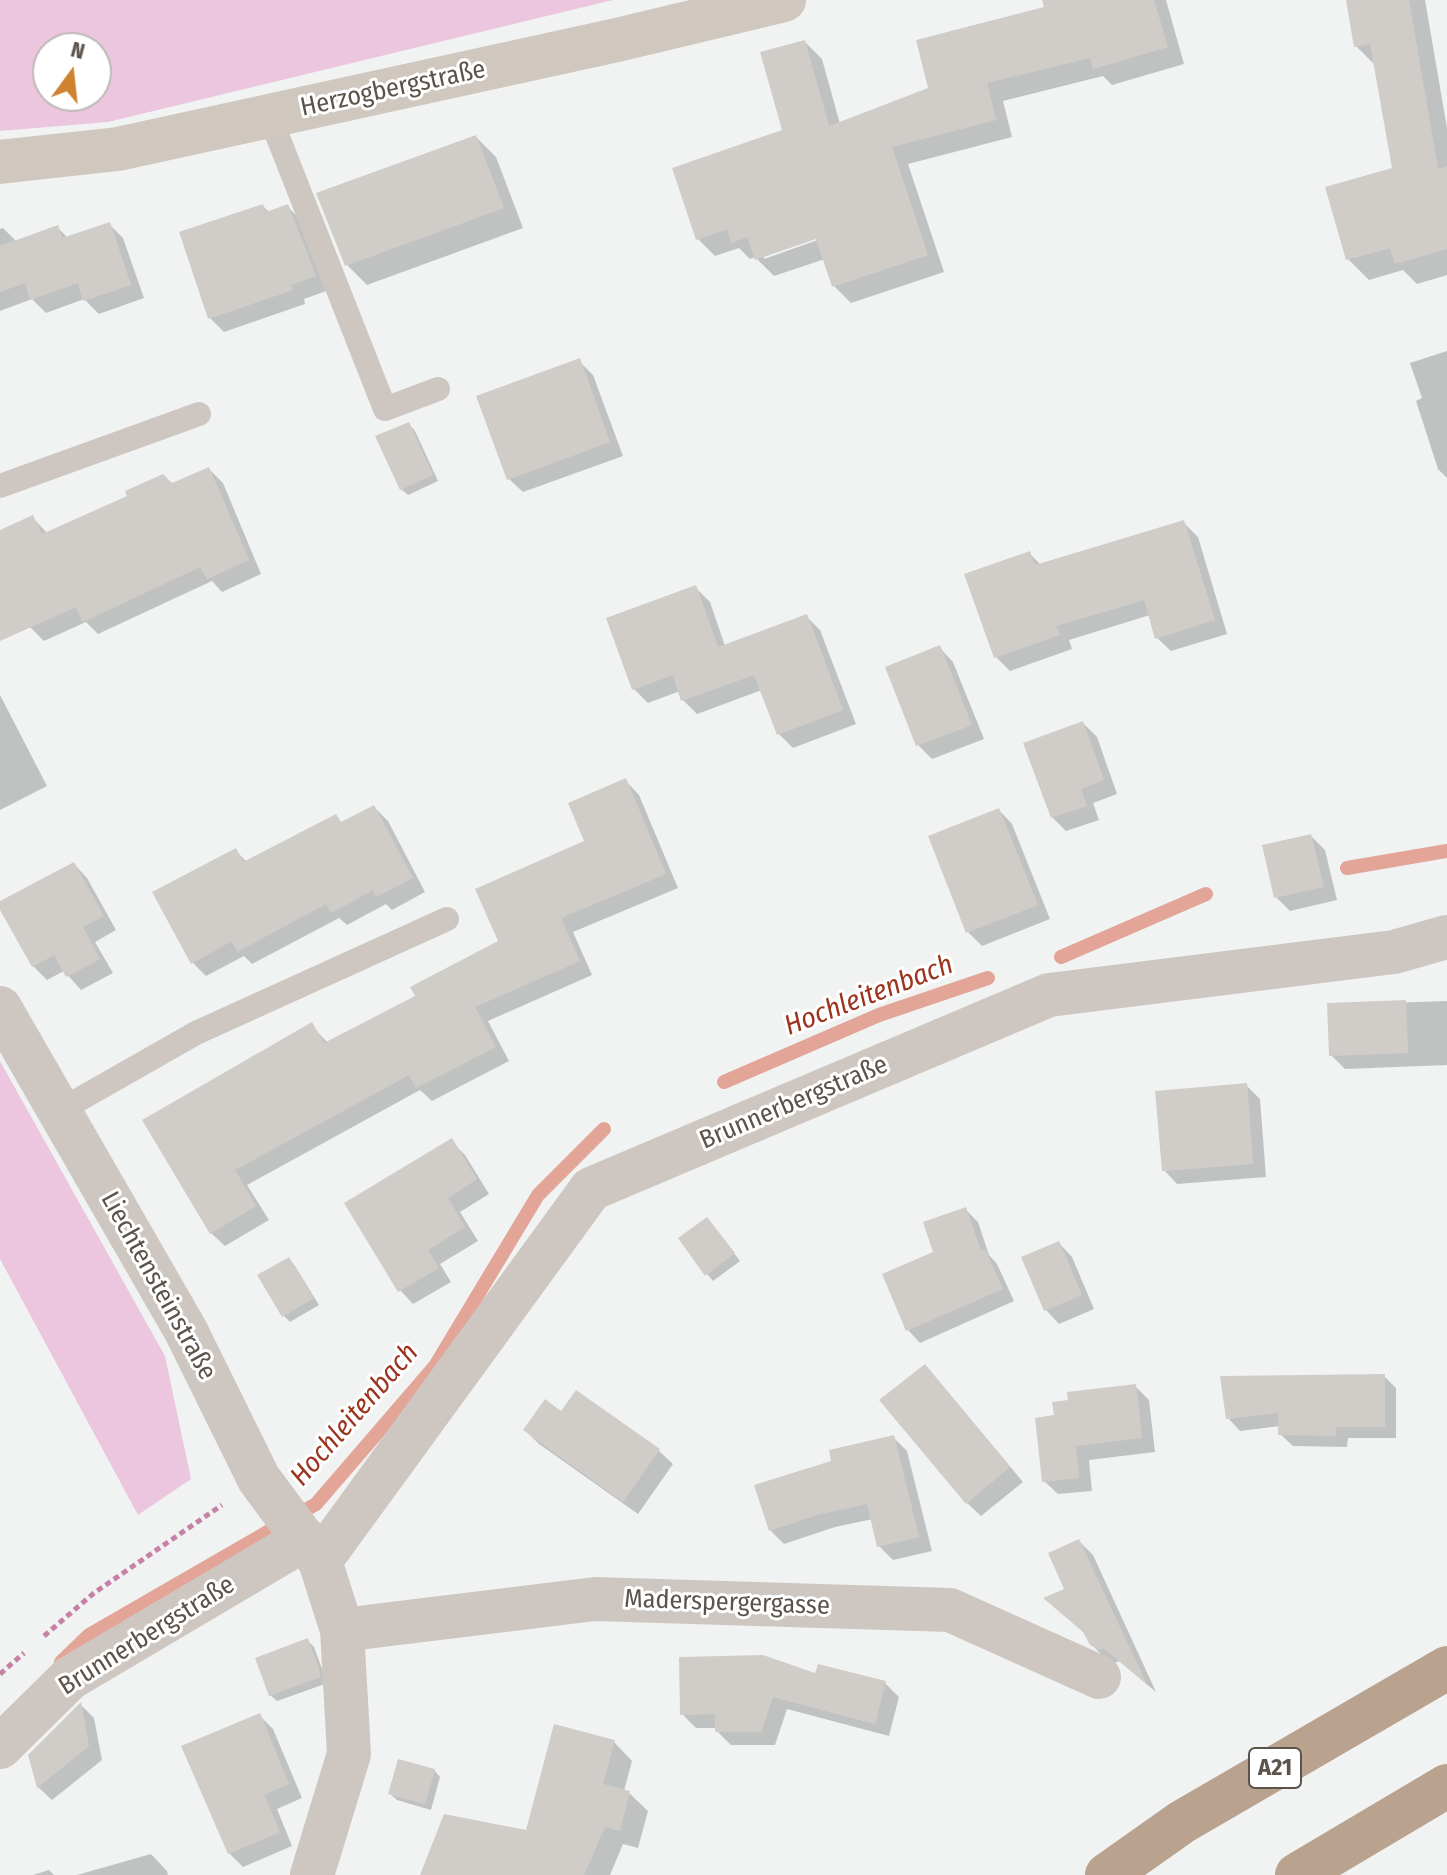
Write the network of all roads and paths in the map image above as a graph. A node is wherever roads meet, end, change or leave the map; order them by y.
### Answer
1 (784, 0) edge
2 (270, 117) junction
3 (0, 162) edge
4 (438, 389) dead end
5 (199, 414) dead end
6 (0, 486) edge
7 (447, 919) dead end
8 (1447, 937) edge
9 (0, 1008) edge
10 (59, 1111) junction
11 (264, 1485) junction
12 (307, 1543) junction
13 (342, 1630) junction
14 (1447, 1668) edge
15 (0, 1674) edge
16 (1099, 1677) dead end
17 (0, 1747) edge
18 (1447, 1786) edge
19 (312, 1875) edge
20 (1107, 1875) edge
21 (1297, 1875) edge

1 - 2 main road, Herzogbergstraße
2 - 3 main road, Herzogbergstraße
2 - 4 lane
5 - 6 lane
7 - 10 lane
8 - 12 street, Brunnerbergstraße
9 - 10 street, Liechtensteinstraße
10 - 11 street, Liechtensteinstraße
11 - 12 street, Liechtensteinstraße
11 - 15 path
12 - 13 street, Liechtensteinstraße
12 - 17 street, Brunnerbergstraße
13 - 16 street, Maderspergergasse
13 - 19 street, Liechtensteinstraße
14 - 20 highway, A21
18 - 21 highway

